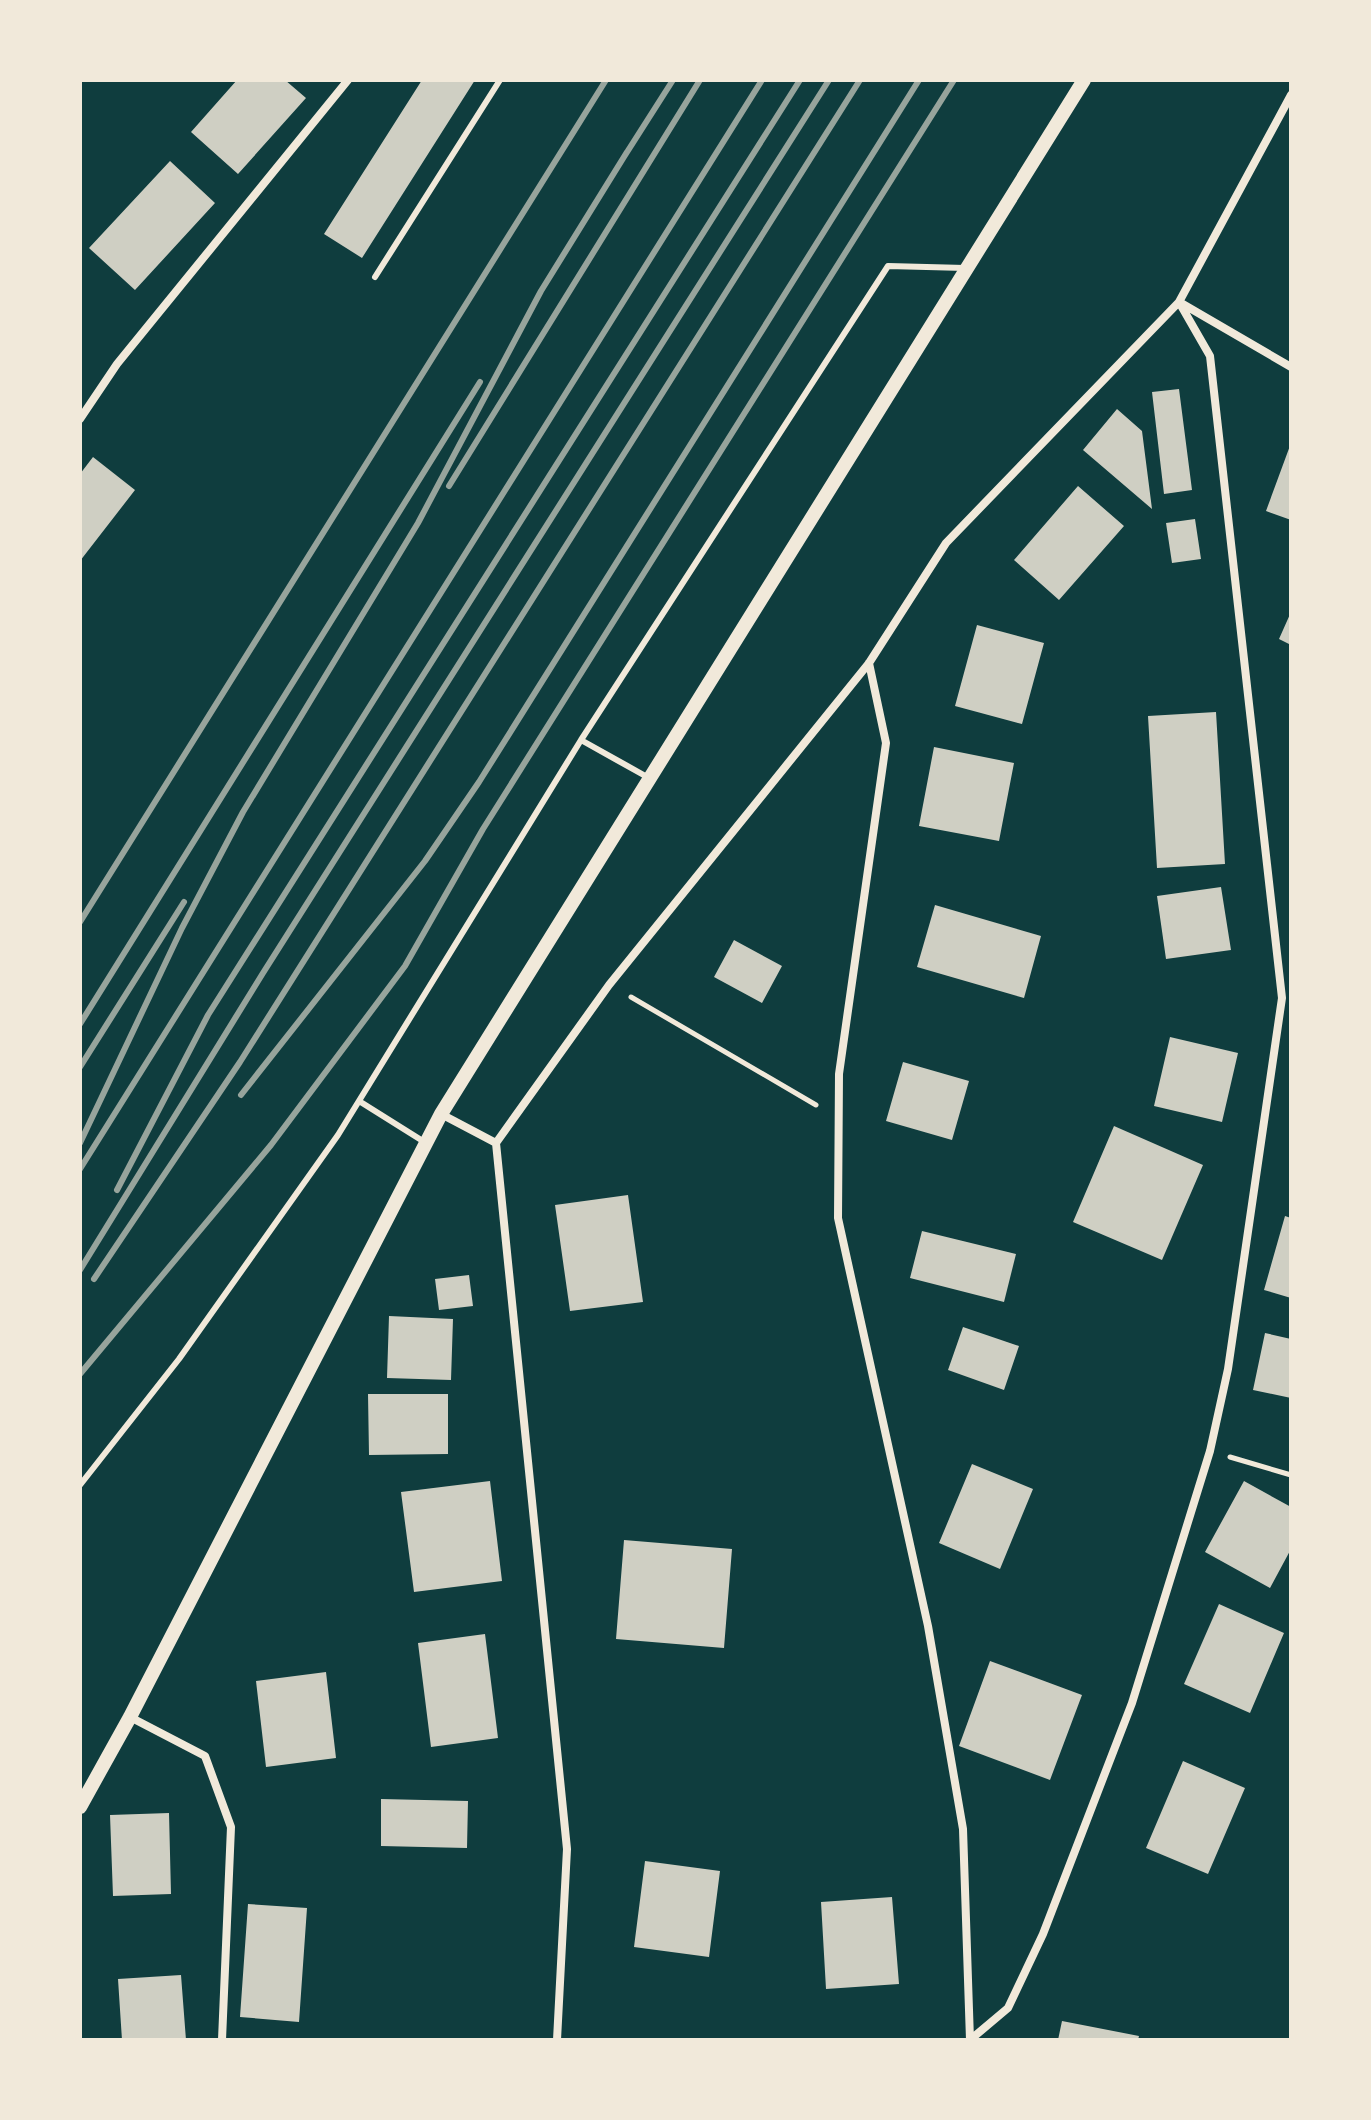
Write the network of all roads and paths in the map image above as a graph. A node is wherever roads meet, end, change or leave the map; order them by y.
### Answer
1 (348, 80) edge
2 (500, 80) edge
3 (1084, 80) edge
4 (1291, 95) edge
5 (967, 268) junction
6 (375, 277) dead end
7 (1179, 302) junction
8 (1291, 367) edge
9 (80, 419) edge
10 (869, 663) junction
11 (581, 740) junction
12 (649, 778) junction
13 (609, 985) junction
14 (359, 1101) junction
15 (441, 1114) junction
16 (838, 1118) junction
17 (426, 1143) junction
18 (496, 1143) junction
19 (1210, 1451) junction
20 (1291, 1475) edge
21 (80, 1485) edge
22 (130, 1717) junction
23 (80, 1807) edge
24 (222, 2040) edge
25 (557, 2040) edge
26 (970, 2040) edge

1 - 9 street
2 - 6 lane
3 - 5 street
4 - 7 street
5 - 11 lane
5 - 12 street
7 - 8 street
7 - 10 street
7 - 19 street
10 - 13 street
10 - 16 street
11 - 12 lane
11 - 14 lane
12 - 15 street
13 - 16 path
13 - 18 street
14 - 17 lane
14 - 21 lane
15 - 17 street
15 - 18 street
16 - 26 street
17 - 22 street
18 - 25 street
19 - 20 path
19 - 26 street
22 - 23 street
22 - 24 street

